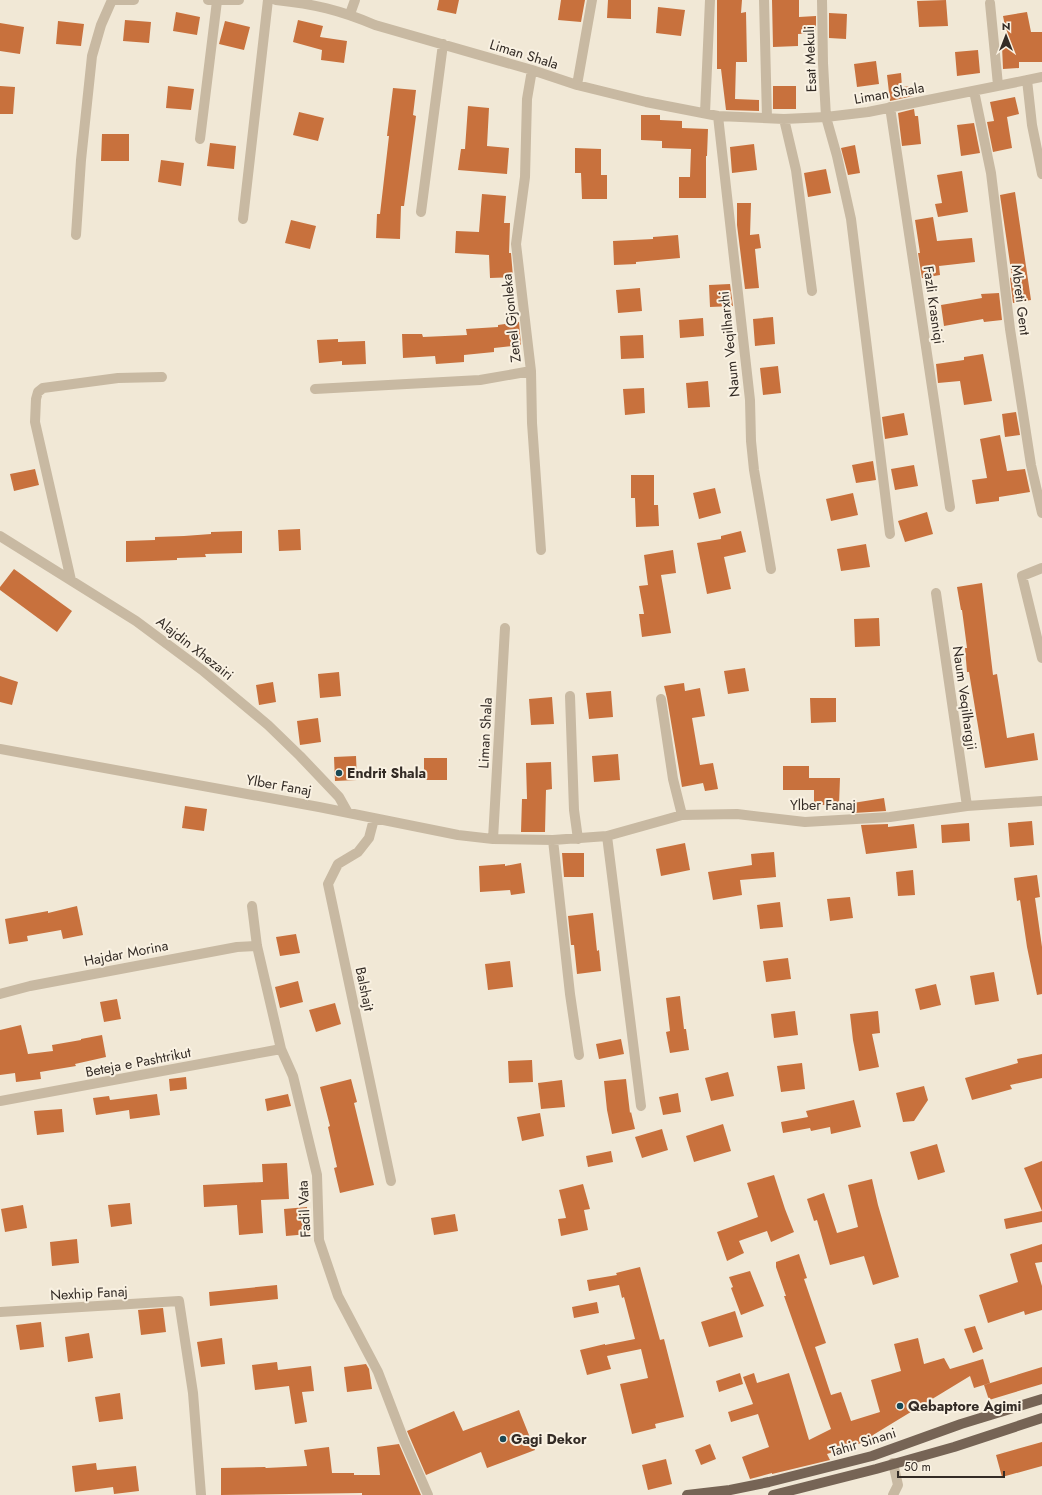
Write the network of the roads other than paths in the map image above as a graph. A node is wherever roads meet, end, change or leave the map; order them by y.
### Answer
1 (112, 0) edge
2 (128, 0) edge
3 (134, 0) edge
4 (212, 0) edge
5 (238, 0) edge
6 (268, 0) edge
7 (276, 0) edge
8 (355, 0) edge
9 (592, 0) edge
10 (710, 0) edge
11 (764, 0) edge
12 (822, 0) edge
13 (990, 3) dead end
14 (350, 14) junction
15 (443, 44) junction
16 (532, 70) junction
17 (1042, 77) edge
18 (1026, 80) junction
19 (576, 85) junction
20 (998, 85) junction
21 (974, 91) junction
22 (890, 107) junction
23 (705, 113) junction
24 (718, 116) junction
25 (826, 117) junction
26 (767, 118) junction
27 (784, 119) junction
28 (200, 139) dead end
29 (1042, 174) edge
30 (421, 212) dead end
31 (243, 219) dead end
32 (76, 235) dead end
33 (812, 291) dead end
34 (530, 371) junction
35 (162, 376) dead end
36 (315, 389) dead end
37 (950, 507) dead end
38 (1042, 513) edge
39 (890, 534) dead end
40 (0, 536) edge
41 (541, 550) dead end
42 (1042, 568) edge
43 (771, 569) dead end
44 (71, 580) junction
45 (936, 593) dead end
46 (505, 628) dead end
47 (1042, 658) edge
48 (570, 696) dead end
49 (661, 699) dead end
50 (0, 749) edge
51 (1042, 801) edge
52 (967, 806) junction
53 (348, 813) junction
54 (682, 815) junction
55 (374, 819) junction
56 (607, 836) junction
57 (493, 839) junction
58 (578, 839) junction
59 (553, 840) junction
60 (252, 906) dead end
61 (257, 946) junction
62 (0, 994) edge
63 (281, 1049) junction
64 (579, 1055) dead end
65 (0, 1101) edge
66 (641, 1106) dead end
67 (391, 1181) dead end
68 (0, 1312) edge
69 (1042, 1399) edge
70 (1042, 1418) edge
71 (893, 1463) junction
72 (200, 1495) edge
73 (428, 1495) edge
74 (688, 1495) edge
75 (773, 1495) edge
76 (893, 1495) edge

1 - 2 street
1 - 32 street
2 - 3 street
4 - 5 street
4 - 28 street
6 - 31 street
7 - 14 street, Liman Shala
8 - 14 street
9 - 19 street
10 - 23 street
11 - 26 street
12 - 25 street, Esat Mekuli
13 - 20 street
14 - 15 street, Liman Shala
15 - 16 street, Liman Shala
15 - 30 street
16 - 19 street, Liman Shala
16 - 34 street, Zenel Gjonleka
17 - 18 street, Liman Shala
18 - 20 street, Liman Shala
18 - 29 street
19 - 23 street, Liman Shala
20 - 21 street, Liman Shala
21 - 22 street, Liman Shala
21 - 38 street, Mbreti Gent
22 - 25 street, Liman Shala
22 - 37 street, Fazli Krasniqi
23 - 24 street, Liman Shala
24 - 26 street, Liman Shala
24 - 43 street, Naum Veqilharxhi
25 - 27 street, Liman Shala
25 - 39 street, Esat Mekuli
26 - 27 street, Liman Shala
27 - 33 street
34 - 36 street, Zenel Gjonleka
34 - 41 street
35 - 44 street
40 - 44 street, Alajdin Xhezairi
42 - 47 street
44 - 53 street, Alajdin Xhezairi
45 - 52 street, Naum Veqilhargji
46 - 57 street, Liman Shala
48 - 58 street
49 - 54 street
50 - 53 street, Ylber Fanaj
51 - 52 street, Ylber Fanaj
52 - 54 street, Ylber Fanaj
53 - 55 street, Ylber Fanaj
54 - 56 street, Ylber Fanaj
55 - 57 street, Ylber Fanaj
55 - 67 street, Balshajt
56 - 58 street, Ylber Fanaj
56 - 66 street
57 - 59 street, Ylber Fanaj
58 - 59 street, Ylber Fanaj
59 - 64 street
60 - 61 street, Fadil Vata
61 - 62 street, Hajdar Morina
61 - 63 street, Fadil Vata
63 - 65 street, Beteja e Pashtrikut
63 - 73 street, Fadil Vata
68 - 72 street, Nexhip Fanaj
69 - 74 main road, Tahir Sinani
70 - 71 main road, Tahir Sinani
71 - 75 main road, Tahir Sinani
71 - 76 street

